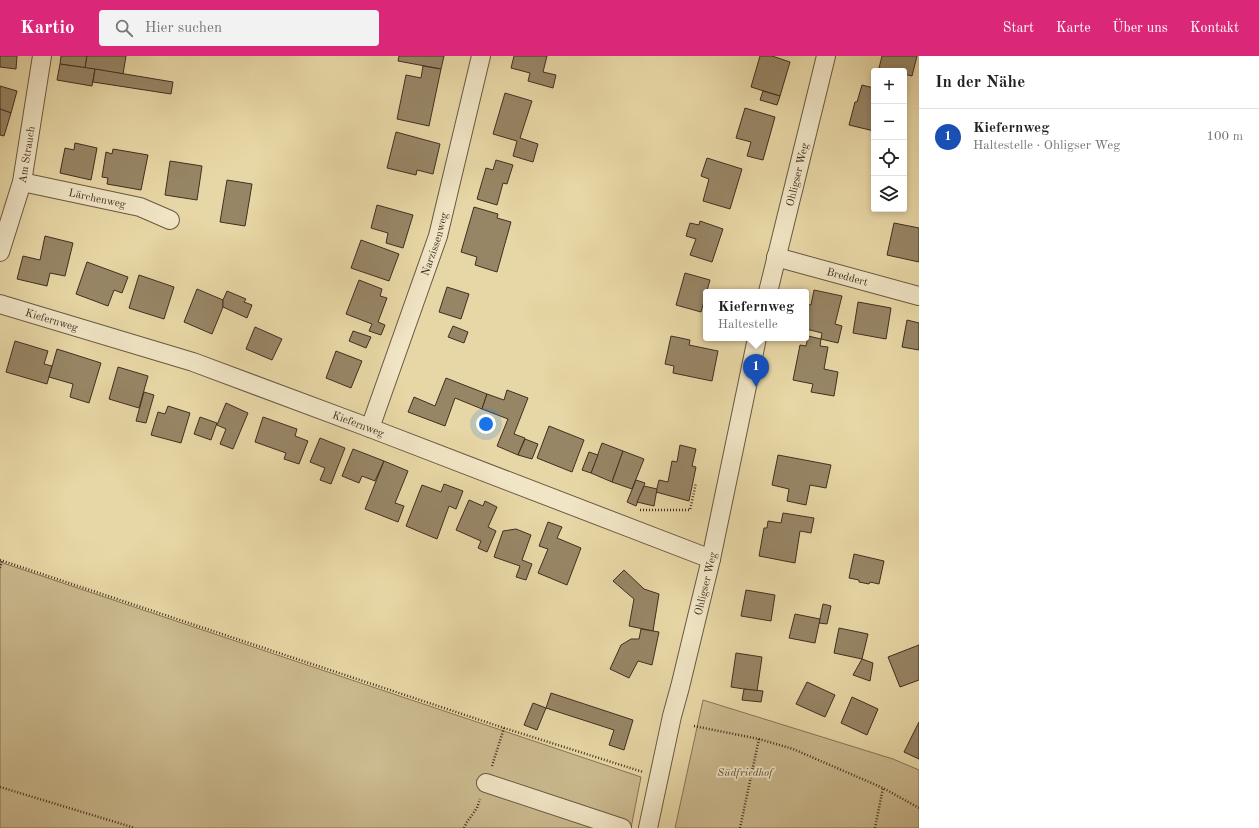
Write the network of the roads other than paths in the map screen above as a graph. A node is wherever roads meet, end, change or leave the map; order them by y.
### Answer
1 (42, 56) edge
2 (481, 56) edge
3 (826, 56) edge
4 (22, 182) junction
5 (170, 220) dead end
6 (0, 252) edge
7 (776, 257) junction
8 (769, 289) edge
9 (919, 296) edge
10 (0, 304) edge
11 (756, 341) edge
12 (370, 428) junction
13 (710, 559) junction
14 (486, 783) dead end
15 (622, 828) edge
16 (648, 828) edge

1 - 4 street, Am Strauch
2 - 12 street, Narzissenweg
3 - 7 street, Ohligser Weg
4 - 5 street, Lärchenweg
4 - 6 street, Am Strauch
7 - 8 street, Ohligser Weg
7 - 9 street, Breddert
10 - 12 street, Kiefernweg
11 - 13 street, Ohligser Weg
12 - 13 street, Kiefernweg
13 - 16 street, Ohligser Weg
14 - 15 street

